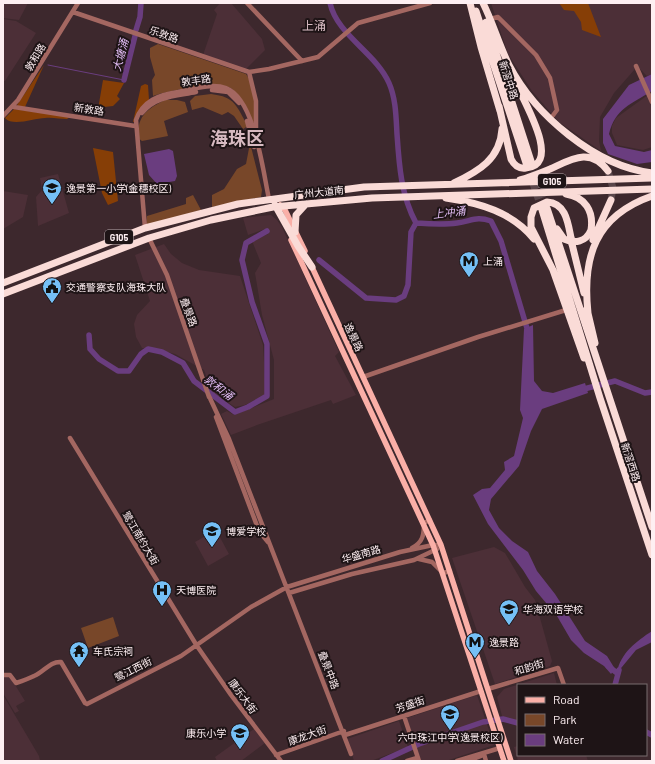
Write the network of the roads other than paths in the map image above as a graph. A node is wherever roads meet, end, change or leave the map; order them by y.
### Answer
1 (78, 3) edge
2 (247, 3) edge
3 (430, 3) edge
4 (472, 3) edge
5 (482, 3) edge
6 (73, 12) junction
7 (490, 19) junction
8 (500, 44) junction
9 (302, 61) junction
10 (636, 66) dead end
11 (249, 72) junction
12 (652, 102) edge
13 (499, 106) junction
14 (14, 107) junction
15 (3, 116) edge
16 (551, 118) junction
17 (135, 126) junction
18 (256, 144) junction
19 (608, 171) tunnel mouth
20 (652, 173) edge
21 (652, 178) edge
22 (508, 183) junction
23 (451, 184) junction
24 (652, 189) edge
25 (552, 192) junction
26 (428, 196) junction
27 (652, 196) edge
28 (611, 200) tunnel mouth
29 (274, 203) junction
30 (238, 204) junction
31 (307, 204) junction
32 (546, 208) junction
33 (240, 214) junction
34 (145, 228) junction
35 (291, 232) junction
36 (149, 238) junction
37 (301, 251) junction
38 (548, 261) junction
39 (312, 267) joint
40 (3, 283) edge
41 (3, 294) edge
42 (566, 310) junction
43 (588, 313) junction
44 (601, 369) junction
45 (593, 374) junction
46 (365, 379) junction
47 (360, 385) junction
48 (70, 438) dead end
49 (430, 520) junction
50 (424, 523) junction
51 (652, 526) edge
52 (441, 545) junction
53 (435, 548) junction
54 (409, 550) junction
55 (652, 556) edge
56 (418, 558) junction
57 (450, 571) junction
58 (443, 573) junction
59 (287, 587) junction
60 (290, 593) junction
61 (197, 646) junction
62 (3, 675) edge
63 (564, 684) edge
64 (488, 689) junction
65 (481, 691) junction
66 (404, 716) junction
67 (344, 733) junction
68 (500, 748) junction
69 (351, 754) dead end
70 (484, 754) junction
71 (276, 755) junction
72 (418, 759) edge
73 (281, 761) edge
74 (407, 761) edge
75 (457, 761) edge
76 (468, 761) edge
77 (486, 761) edge
78 (504, 761) edge
79 (512, 761) edge

1 - 6 street, 敦和路
2 - 9 street
3 - 9 street
4 - 5 highway, 新滘中路
4 - 13 highway
5 - 7 highway
6 - 11 street, 乐敦路
6 - 14 street, 敦和路
7 - 8 highway
7 - 16 street
8 - 13 highway
8 - 16 highway
9 - 11 street
10 - 12 street
11 - 18 street
13 - 23 highway
14 - 15 street, 敦和路
14 - 17 street, 新敦路
16 - 20 highway
17 - 18 street, 敦丰路
17 - 29 street, 敦丰路
17 - 34 street, 敦丰路
18 - 29 street, 敦丰路
19 - 22 highway
21 - 22 highway, 广州大道南 / G105
22 - 23 highway, 广州大道南 / G105
23 - 29 highway, 广州大道南 / G105
24 - 25 highway, 广州大道南 / G105
25 - 26 highway, 广州大道南 / G105
25 - 32 highway
26 - 31 highway, 广州大道南 / G105
26 - 38 highway
27 - 43 highway
28 - 43 highway
29 - 30 highway, 广州大道南 / G105
29 - 31 highway, 广州大道南 / G105
29 - 33 highway, 广州大道南 / G105
29 - 35 highway
30 - 33 highway
30 - 34 highway, 广州大道南 / G105
31 - 35 highway
32 - 44 highway
32 - 45 highway
33 - 36 highway, 广州大道南 / G105
34 - 40 highway, 广州大道南 / G105
35 - 37 highway
35 - 37 main road, 逸景路
36 - 41 highway, 广州大道南 / G105
36 - 59 street, 叠景路
37 - 39 highway
37 - 47 main road, 逸景路
38 - 42 highway
38 - 43 highway
39 - 46 main road, 逸景路
42 - 45 highway
42 - 46 street
43 - 44 highway
44 - 51 highway, 新滘西路
45 - 55 highway, 新滘西路
46 - 47 street
46 - 49 main road, 逸景路
47 - 50 main road, 逸景路
48 - 61 street, 鹭江南约大街
49 - 50 street
49 - 52 main road, 逸景路
50 - 53 main road, 逸景路
50 - 54 street
52 - 53 street, 华盛南路
52 - 57 main road, 逸景路
53 - 54 street, 华盛南路
53 - 56 street
53 - 58 main road, 逸景路
54 - 59 street, 华盛南路
56 - 58 street
56 - 60 street
57 - 58 street
57 - 64 main road, 逸景路
58 - 65 main road, 逸景路
59 - 60 street, 叠景路
59 - 61 street, 鹭江西街
60 - 67 street, 叠景中路
61 - 62 street, 鹭江西街
61 - 71 street, 康乐大街
63 - 64 street, 和韵街
64 - 79 main road, 逸景路
65 - 66 street, 芳盛街
65 - 68 main road, 逸景路
66 - 67 street, 芳盛街
66 - 72 street
67 - 69 street, 叠景中路
67 - 71 street, 康龙大街
68 - 70 street
68 - 78 main road, 逸景路
70 - 75 street
70 - 76 street
70 - 77 street
71 - 73 street, 康乐大街
72 - 74 street

